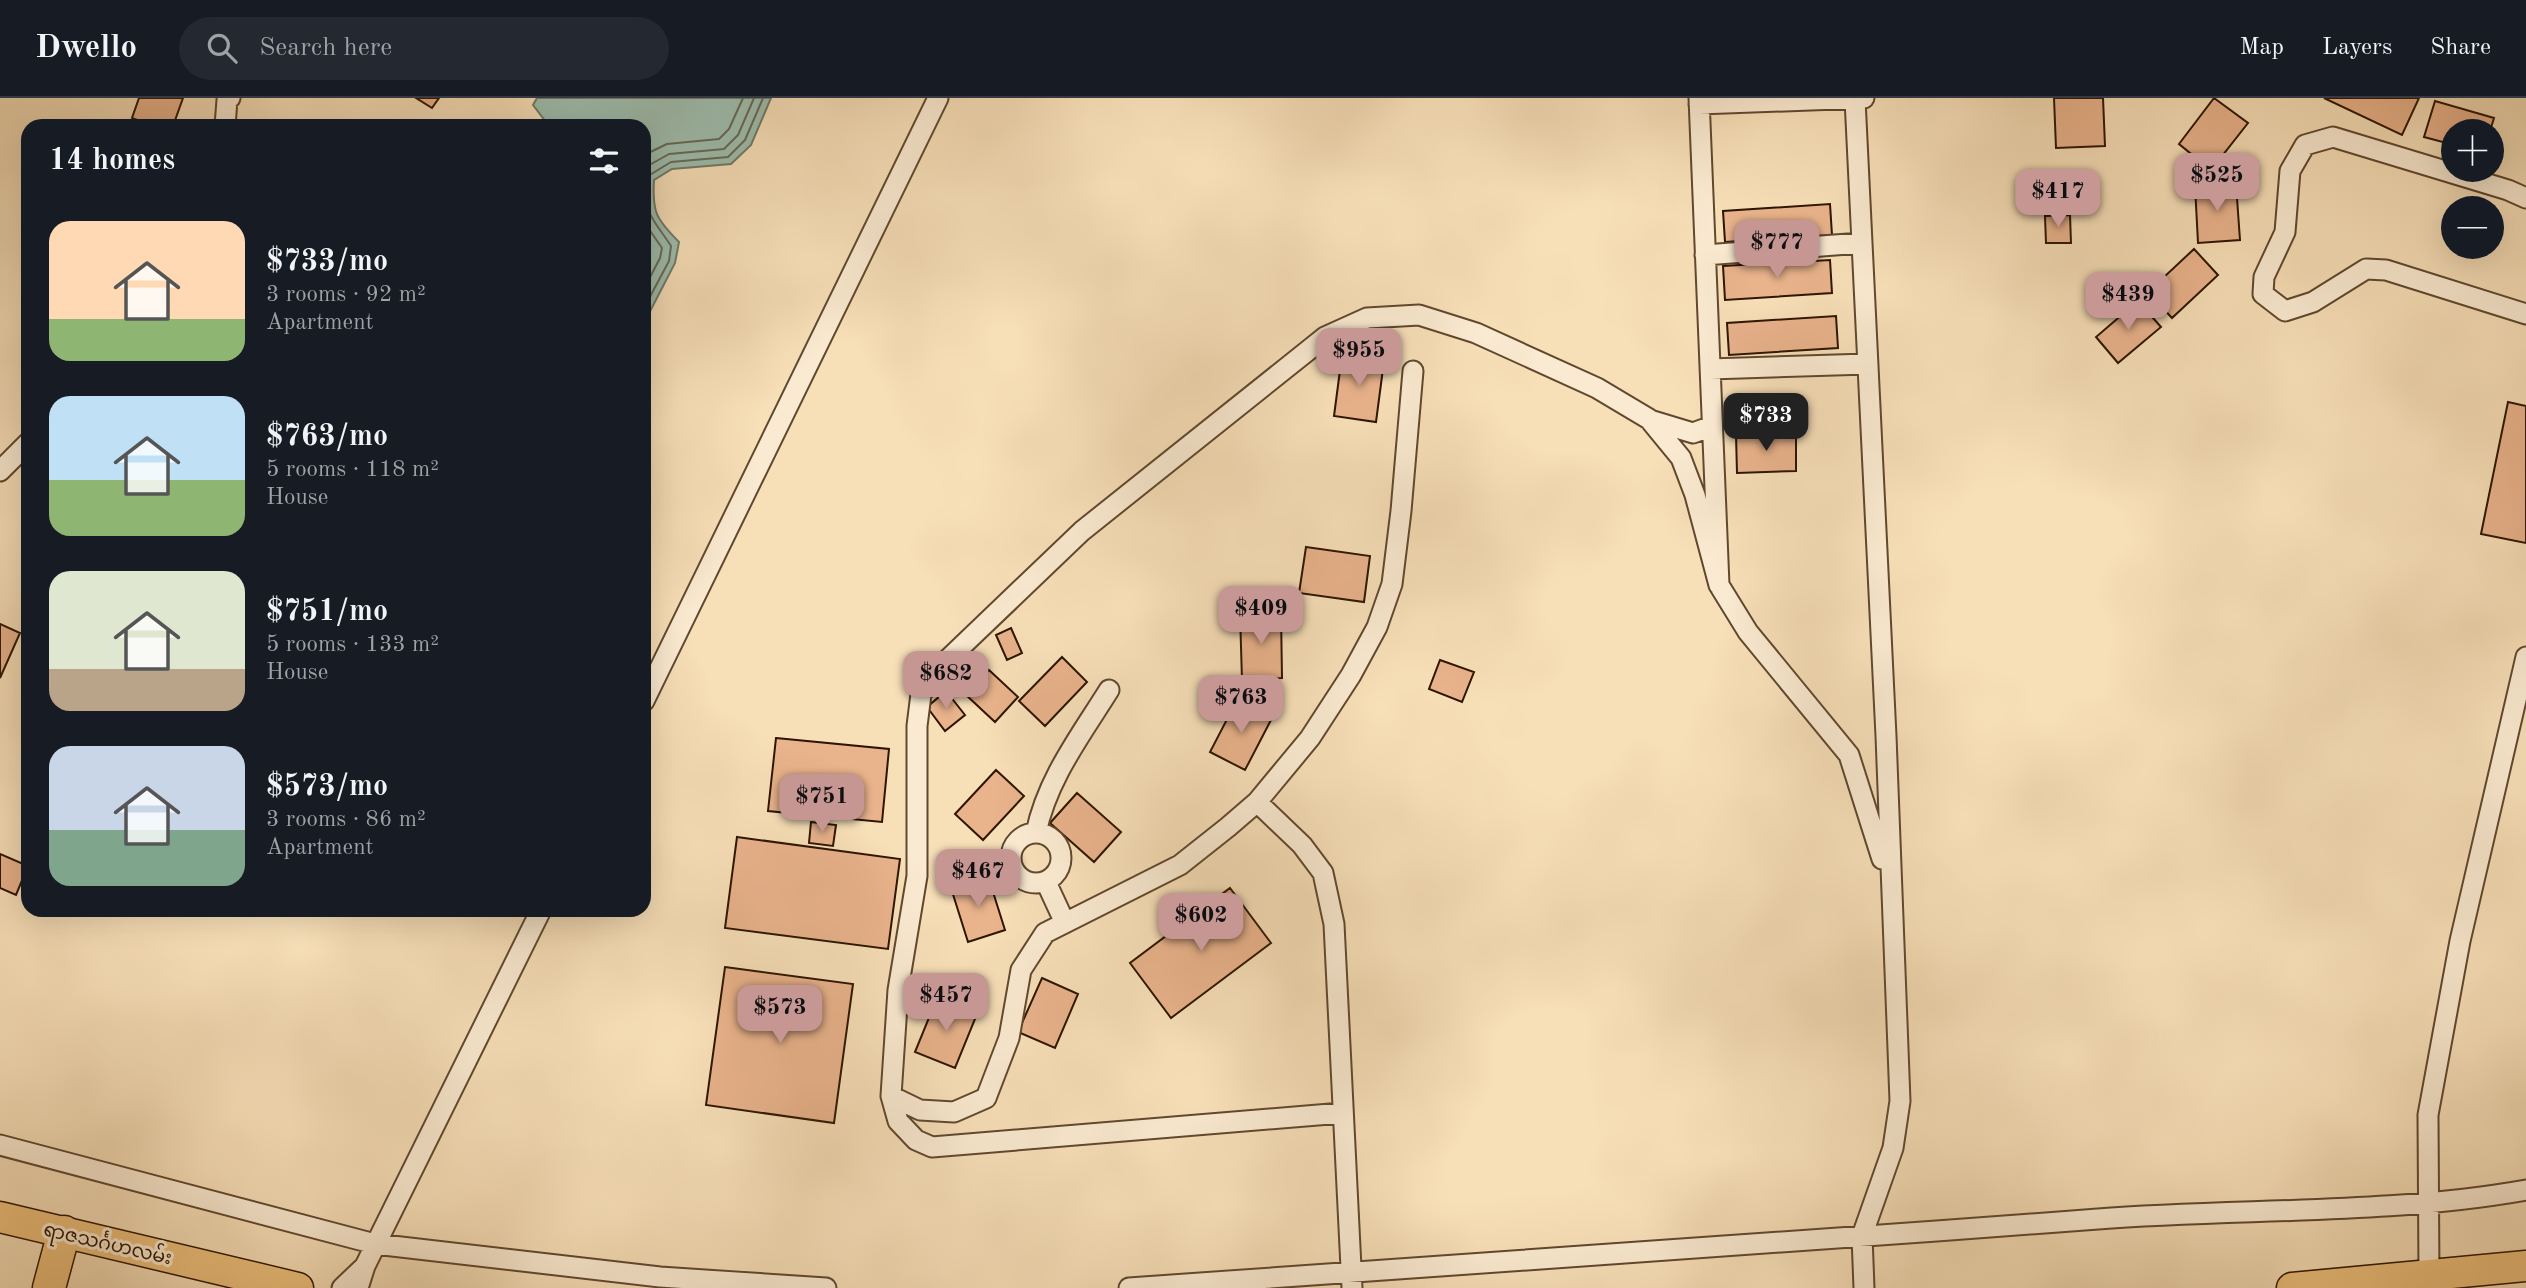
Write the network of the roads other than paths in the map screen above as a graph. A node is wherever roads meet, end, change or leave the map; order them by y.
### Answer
1 (230, 98) edge
2 (937, 98) edge
3 (1864, 98) edge
4 (1855, 99) edge
5 (1699, 101) edge
6 (226, 119) edge
7 (2526, 198) edge
8 (1861, 243) junction
9 (1706, 255) junction
10 (2526, 314) edge
11 (1868, 364) junction
12 (1710, 369) junction
13 (1413, 371) dead end
14 (1649, 419) junction
15 (1712, 426) junction
16 (21, 450) edge
17 (0, 471) edge
18 (1719, 585) junction
19 (2526, 657) edge
20 (651, 687) edge
21 (1109, 690) dead end
22 (1257, 802) junction
23 (1037, 833) junction
24 (1046, 882) junction
25 (1890, 887) junction
26 (538, 917) edge
27 (1065, 923) junction
28 (891, 1096) junction
29 (1342, 1113) junction
30 (0, 1146) edge
31 (2526, 1191) edge
32 (2429, 1201) junction
33 (0, 1217) edge
34 (64, 1232) junction
35 (1862, 1237) junction
36 (375, 1244) junction
37 (365, 1266) junction
38 (2526, 1266) edge
39 (2429, 1277) junction
40 (1351, 1281) edge
41 (48, 1288) edge
42 (298, 1288) edge
43 (342, 1288) edge
44 (358, 1288) edge
45 (826, 1288) edge
46 (1129, 1288) edge
47 (1864, 1288) edge
48 (2292, 1288) edge

1 - 6 street
2 - 20 street
3 - 4 street
4 - 5 street
4 - 8 street
5 - 9 street
7 - 10 street
8 - 9 street
8 - 11 street
9 - 12 street
11 - 12 street
11 - 25 street
12 - 15 street
13 - 22 street
14 - 15 street
14 - 18 street
14 - 28 street
15 - 18 street
16 - 17 street
18 - 25 street
19 - 32 street
21 - 23 street
22 - 27 street
22 - 29 street
23 - 24 street
23 - 24 street
24 - 27 street
25 - 35 street
26 - 36 street
27 - 28 street
28 - 29 street
29 - 40 street
30 - 36 street
31 - 32 street
32 - 35 street
32 - 39 street
33 - 34 main road, ရာဇသင်္ဂဟလမ်း
34 - 41 highway
34 - 42 main road, ရာဇသင်္ဂဟလမ်း
35 - 40 street
35 - 47 street
36 - 37 street
36 - 45 street
37 - 43 street
37 - 44 street
38 - 39 main road
39 - 48 main road
40 - 46 street

